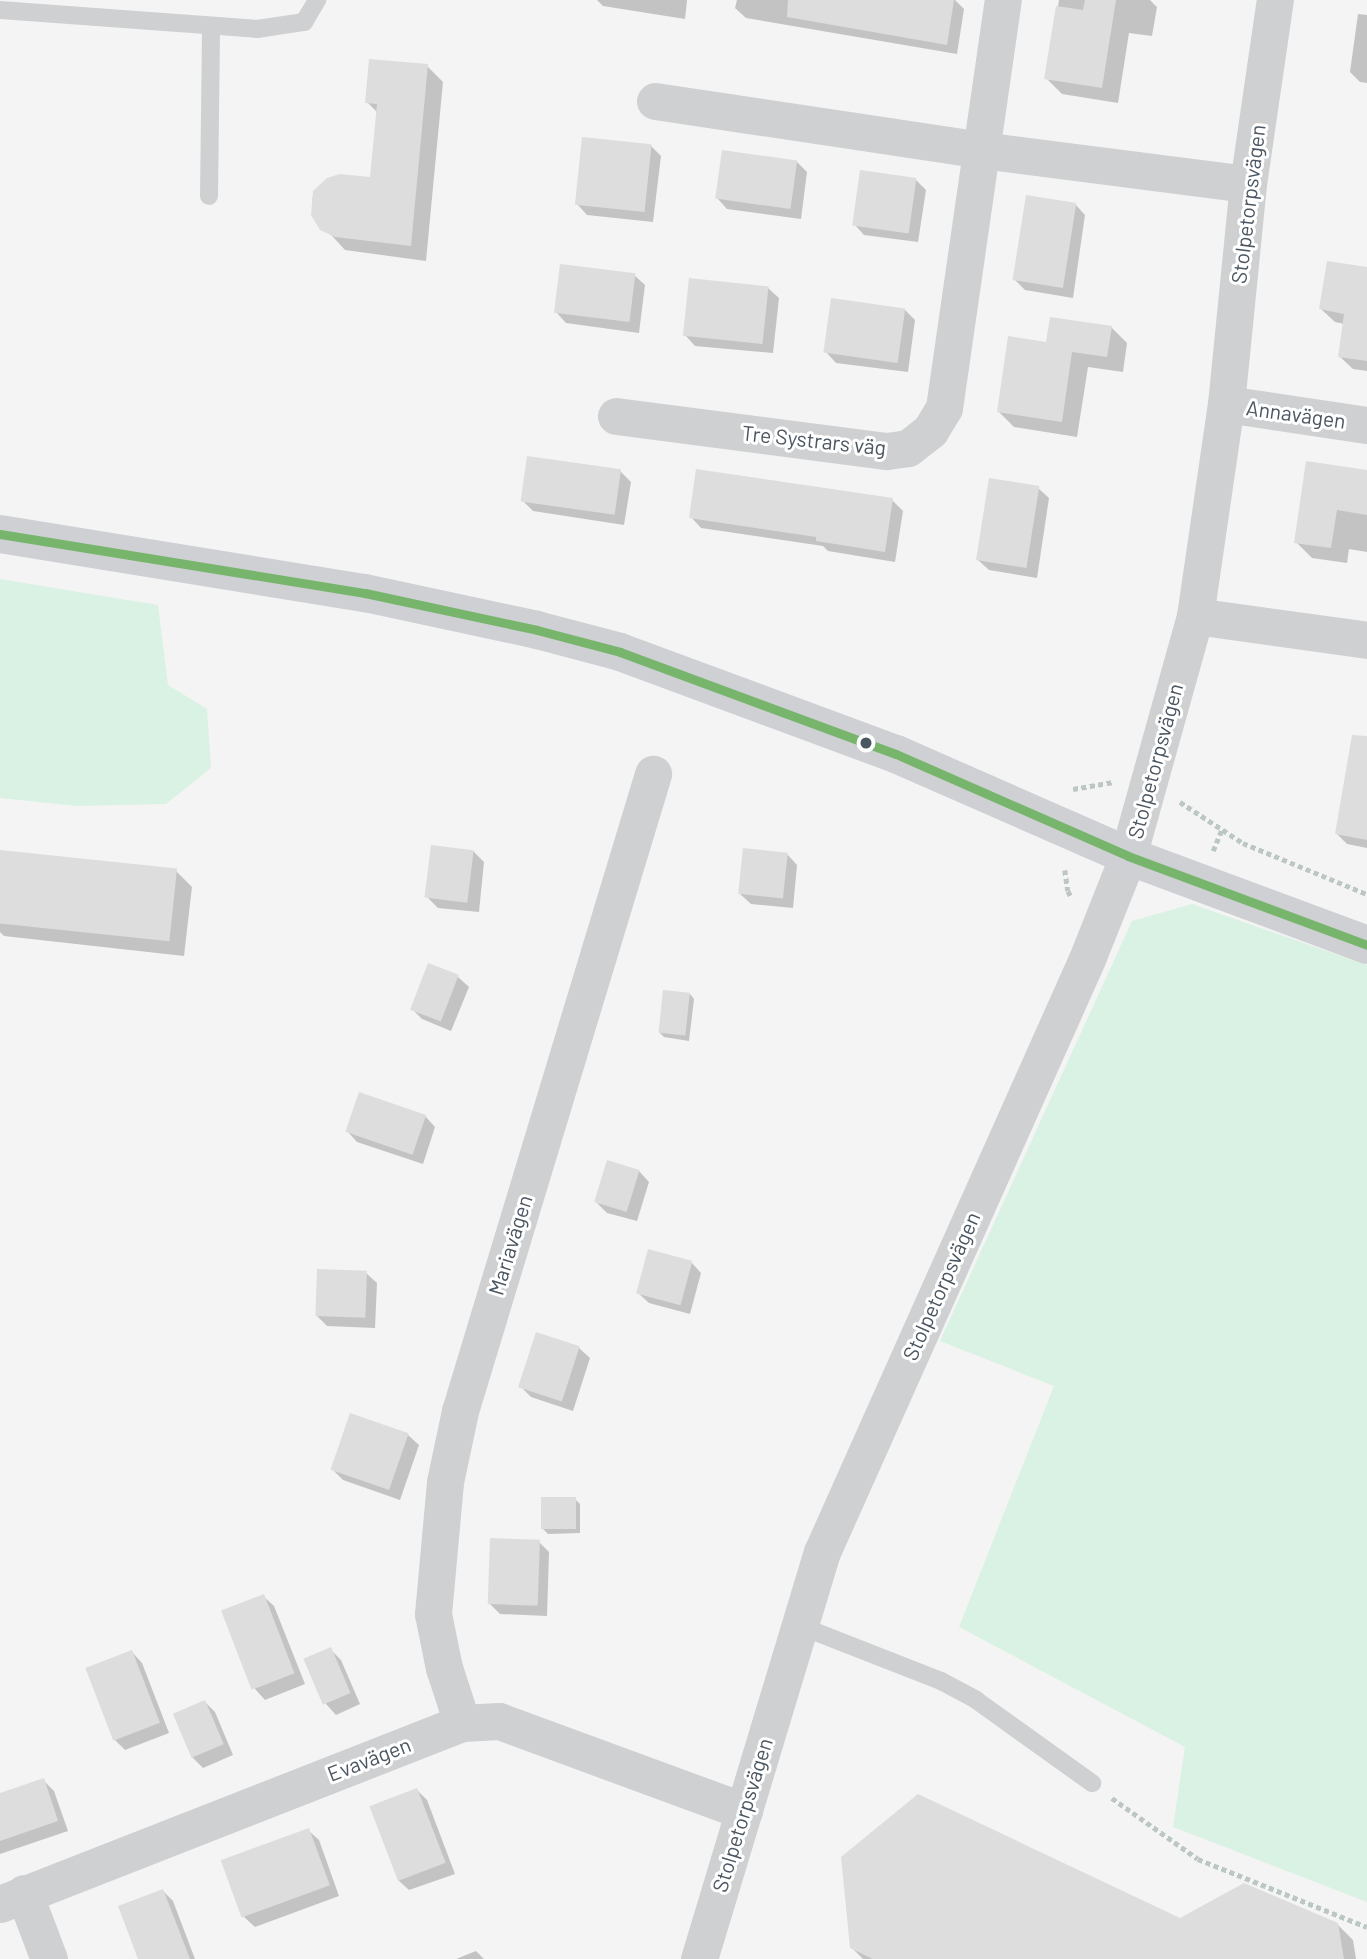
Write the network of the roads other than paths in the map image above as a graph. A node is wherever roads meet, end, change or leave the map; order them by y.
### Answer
1 (317, 0) edge
2 (1003, 0) edge
3 (1275, 0) edge
4 (0, 10) edge
5 (211, 26) junction
6 (655, 102) dead end
7 (982, 150) junction
8 (1248, 184) junction
9 (209, 196) dead end
10 (1226, 404) junction
11 (616, 416) dead end
12 (1367, 425) edge
13 (0, 534) edge
14 (1195, 617) junction
15 (1367, 640) edge
16 (653, 774) dead end
17 (1128, 856) junction
18 (1367, 945) edge
19 (798, 1625) junction
20 (462, 1724) junction
21 (1092, 1783) road end
22 (744, 1811) junction
23 (12, 1898) edge
24 (49, 1959) edge
25 (699, 1959) edge

1 - 5 lane
2 - 7 street, Tre Systrars väg
3 - 8 street, Stolpetorpsvägen
4 - 5 lane
5 - 9 lane
6 - 7 street
7 - 8 street
7 - 11 street, Tre Systrars väg
8 - 10 street, Stolpetorpsvägen
10 - 12 street, Annavägen
10 - 14 street, Stolpetorpsvägen
13 - 17 main road
14 - 15 street
14 - 17 street, Stolpetorpsvägen
16 - 20 street, Mariavägen
17 - 18 main road
17 - 19 street, Stolpetorpsvägen
19 - 21 lane
19 - 22 street, Stolpetorpsvägen
20 - 22 street, Evavägen
20 - 23 street, Evavägen
22 - 25 street, Stolpetorpsvägen
23 - 24 street

